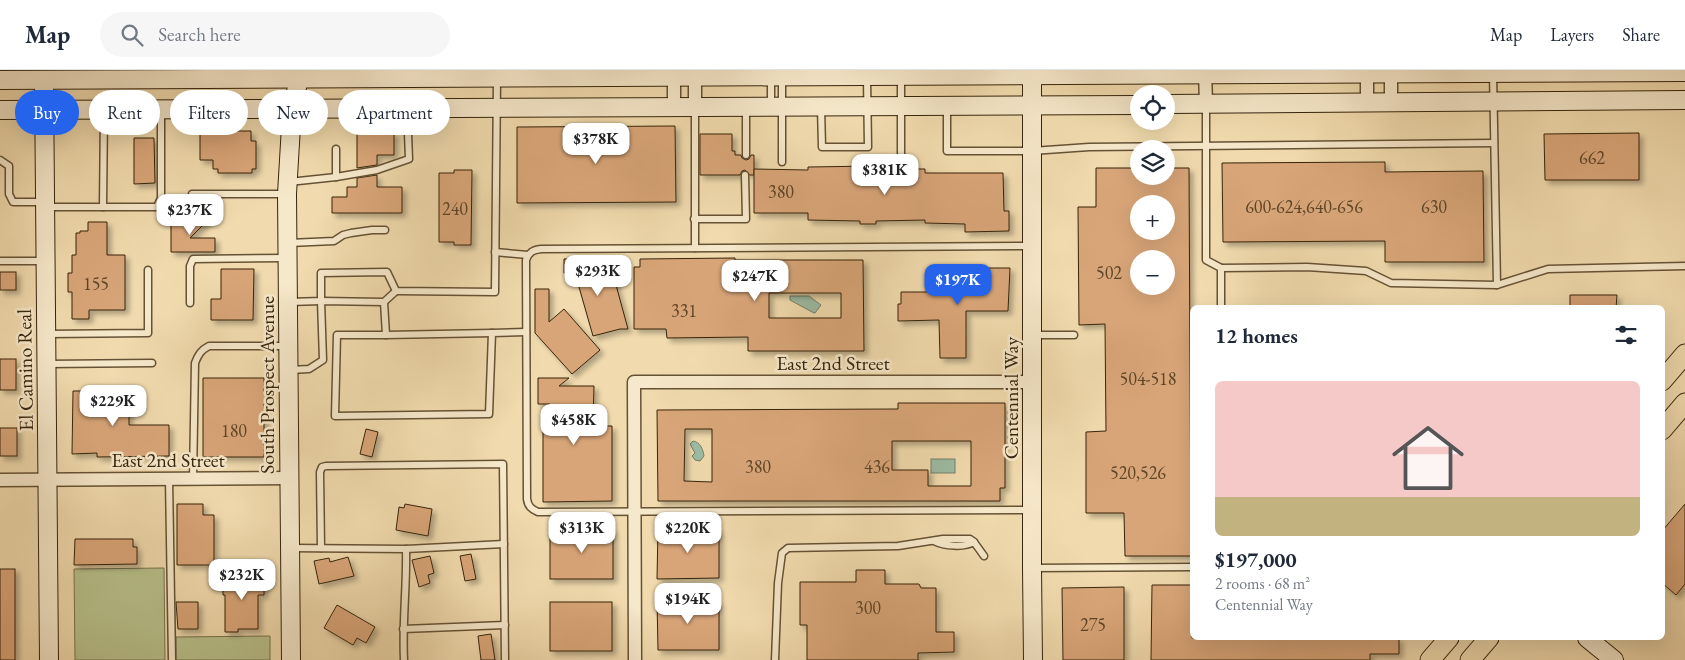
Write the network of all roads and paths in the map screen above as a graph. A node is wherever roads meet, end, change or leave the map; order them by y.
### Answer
1 (1206, 71) edge
2 (1572, 71) edge
3 (1033, 72) edge
4 (1367, 72) edge
5 (1391, 72) edge
6 (1685, 72) edge
7 (674, 73) edge
8 (695, 73) edge
9 (750, 73) edge
10 (953, 73) edge
11 (1494, 73) junction
12 (300, 74) edge
13 (358, 74) edge
14 (407, 74) edge
15 (439, 74) edge
16 (498, 74) edge
17 (556, 74) edge
18 (606, 74) edge
19 (775, 74) edge
20 (22, 75) edge
21 (86, 75) edge
22 (185, 75) edge
23 (867, 76) junction
24 (901, 76) junction
25 (0, 80) edge
26 (44, 80) junction
27 (44, 90) edge
28 (296, 90) edge
29 (1685, 100) edge
30 (1391, 102) junction
31 (1494, 102) junction
32 (1367, 103) junction
33 (1130, 104) edge
34 (1175, 104) edge
35 (1206, 104) junction
36 (947, 105) junction
37 (1032, 105) junction
38 (674, 106) junction
39 (696, 106) junction
40 (746, 106) junction
41 (777, 106) junction
42 (821, 106) junction
43 (868, 106) junction
44 (901, 106) junction
45 (450, 108) edge
46 (497, 108) junction
47 (161, 109) joint
48 (258, 109) edge
49 (0, 110) edge
50 (15, 110) edge
51 (44, 135) edge
52 (104, 135) edge
53 (291, 135) edge
54 (408, 135) edge
55 (1494, 143) junction
56 (1206, 147) junction
57 (336, 149) dead end
58 (1032, 151) junction
59 (746, 154) dead end
60 (901, 156) dead end
61 (0, 160) edge
62 (782, 162) dead end
63 (746, 175) dead end
64 (336, 177) junction
65 (288, 188) junction
66 (192, 194) dead end
67 (45, 205) junction
68 (103, 207) junction
69 (694, 219) junction
70 (385, 230) dead end
71 (1033, 246) junction
72 (695, 248) junction
73 (288, 250) junction
74 (495, 252) junction
75 (528, 255) junction
76 (0, 261) edge
77 (45, 261) junction
78 (1685, 266) edge
79 (1221, 268) junction
80 (148, 270) dead end
81 (1497, 285) junction
82 (396, 291) junction
83 (321, 301) junction
84 (288, 302) junction
85 (384, 302) junction
86 (190, 303) dead end
87 (1221, 305) edge
88 (526, 332) junction
89 (492, 333) junction
90 (46, 334) junction
91 (386, 335) junction
92 (1033, 335) junction
93 (1074, 335) dead end
94 (288, 346) junction
95 (1685, 354) edge
96 (152, 363) dead end
97 (46, 364) junction
98 (288, 371) junction
99 (1665, 377) edge
100 (1033, 382) junction
101 (1685, 404) edge
102 (1665, 427) edge
103 (289, 478) junction
104 (169, 479) junction
105 (193, 479) junction
106 (0, 480) edge
107 (47, 480) junction
108 (1032, 510) junction
109 (636, 511) junction
110 (504, 544) junction
111 (290, 548) junction
112 (321, 548) junction
113 (406, 548) junction
114 (984, 556) dead end
115 (1190, 567) edge
116 (1032, 568) junction
117 (505, 625) junction
118 (403, 629) junction
119 (1447, 640) edge
120 (1487, 640) edge
121 (1589, 640) edge
122 (48, 660) edge
123 (172, 660) edge
124 (291, 660) edge
125 (404, 660) edge
126 (505, 660) edge
127 (635, 660) edge
128 (776, 660) edge
129 (1034, 660) edge
130 (1430, 660) edge
131 (1470, 660) edge
132 (1614, 660) edge

1 - 3 main road
1 - 4 main road
1 - 35 street
2 - 6 main road
2 - 11 main road
3 - 10 main road
3 - 37 main road, Centennial Way
4 - 5 main road
4 - 32 street
5 - 11 main road
5 - 30 street
7 - 8 main road
7 - 18 main road
7 - 38 street
8 - 9 main road
8 - 39 street
9 - 19 main road
10 - 24 main road
11 - 31 lane
12 - 13 main road
12 - 22 main road
12 - 28 main road, South Prospect Avenue
13 - 14 main road
14 - 15 main road
15 - 16 main road
16 - 17 main road
16 - 46 lane
17 - 18 main road
19 - 23 main road
19 - 41 lane
19 - 41 lane
20 - 25 main road
20 - 26 main road
21 - 22 main road
21 - 26 main road
23 - 24 main road
23 - 43 lane
24 - 44 lane
26 - 27 main road, El Camino Real
29 - 31 main road
30 - 31 main road
30 - 32 main road
31 - 55 lane
32 - 35 main road
33 - 37 main road
34 - 35 main road
35 - 56 lane
36 - 37 main road
36 - 44 main road
36 - 58 lane
37 - 58 main road, Centennial Way
38 - 39 main road
38 - 46 main road
39 - 40 main road
39 - 69 lane
40 - 41 main road
40 - 59 lane
41 - 42 main road
41 - 62 lane
42 - 43 main road
42 - 43 lane
43 - 44 main road
44 - 60 lane
45 - 46 main road
46 - 74 lane
47 - 48 main road
47 - 68 lane
49 - 50 main road
51 - 67 main road, El Camino Real
52 - 68 lane
53 - 65 main road, South Prospect Avenue
54 - 64 lane
55 - 56 lane
55 - 81 lane
56 - 58 lane
56 - 79 lane
57 - 64 lane
58 - 71 main road, Centennial Way
61 - 67 lane
63 - 69 lane
64 - 65 lane
65 - 66 lane
65 - 73 main road, South Prospect Avenue
67 - 68 lane
67 - 77 main road, El Camino Real
69 - 72 lane
70 - 73 lane
71 - 72 lane
71 - 92 main road, Centennial Way
72 - 75 lane
73 - 84 main road, South Prospect Avenue
73 - 86 lane
74 - 75 lane
74 - 82 lane
75 - 88 lane
76 - 77 lane
77 - 90 main road, El Camino Real
78 - 81 lane
79 - 81 lane
79 - 87 lane
80 - 90 lane
82 - 83 lane
82 - 85 lane
83 - 84 lane
83 - 85 lane
83 - 98 lane
84 - 94 main road, South Prospect Avenue
85 - 91 lane
88 - 89 lane
88 - 109 lane
89 - 91 lane
89 - 91 lane
90 - 97 main road, El Camino Real
92 - 93 lane
92 - 100 main road, Centennial Way
94 - 98 main road, South Prospect Avenue
94 - 105 lane
95 - 99 main road
96 - 97 lane
97 - 107 main road, El Camino Real
98 - 103 main road, South Prospect Avenue
100 - 108 main road, Centennial Way
100 - 109 street, East 2nd Street
101 - 102 main road
103 - 105 street, East 2nd Street
103 - 111 main road, South Prospect Avenue
104 - 105 street, East 2nd Street
104 - 107 street, East 2nd Street
104 - 123 lane
106 - 107 street, East 2nd Street
107 - 122 main road, El Camino Real
108 - 109 lane
108 - 116 main road, Centennial Way
109 - 127 street
110 - 112 lane
110 - 113 lane
110 - 117 lane
111 - 112 lane
111 - 124 main road, South Prospect Avenue
112 - 113 lane
113 - 118 lane
114 - 128 lane
115 - 116 lane
116 - 129 main road, Centennial Way
117 - 118 lane
117 - 126 lane
118 - 125 lane
119 - 130 main road
120 - 131 main road
121 - 132 main road

